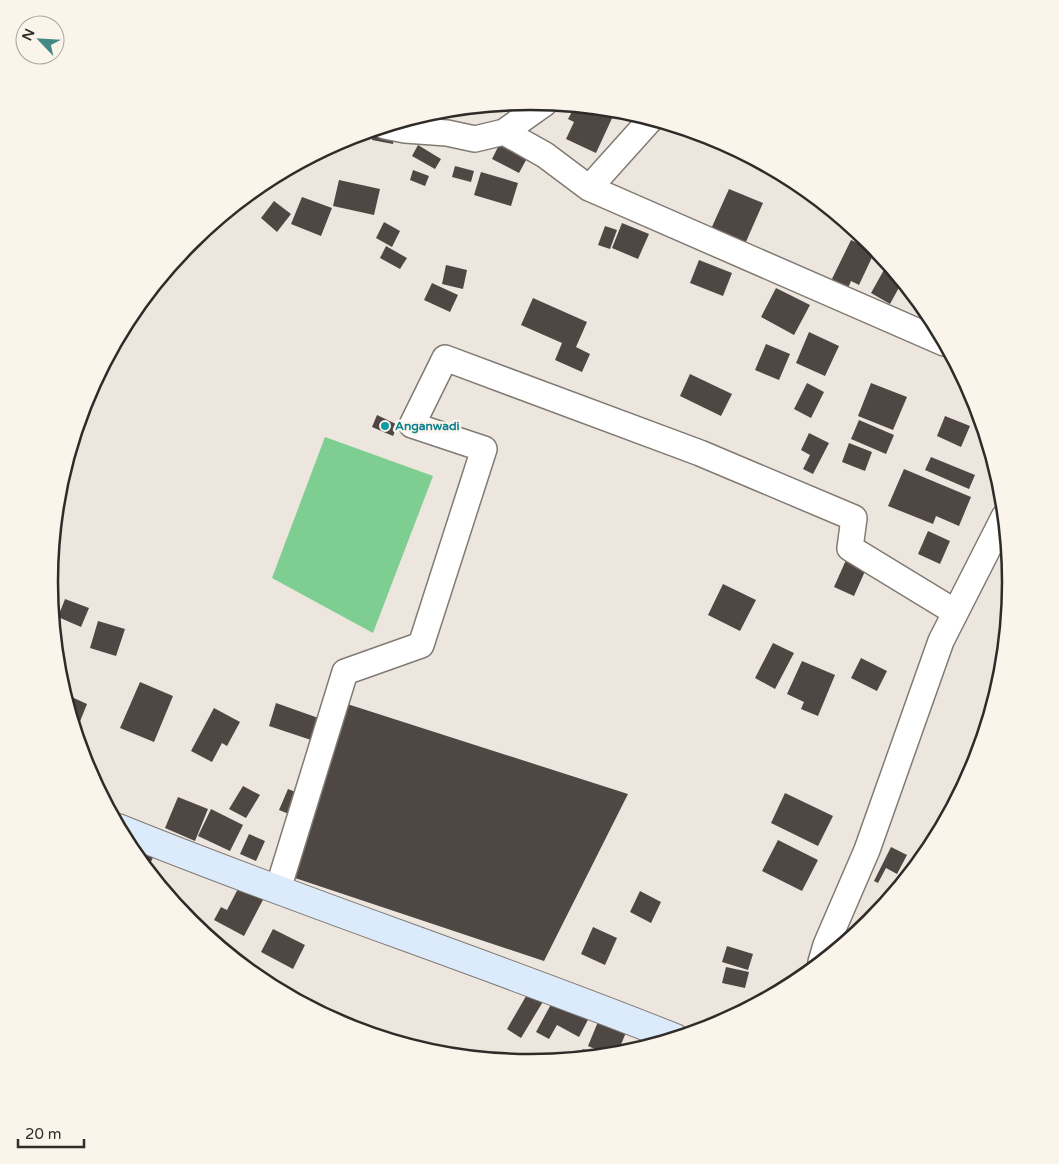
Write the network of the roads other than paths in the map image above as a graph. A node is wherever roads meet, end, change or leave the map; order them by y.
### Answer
1 (535, 110) edge
2 (646, 125) edge
3 (398, 129) edge
4 (504, 132) junction
5 (589, 188) junction
6 (933, 338) edge
7 (998, 531) edge
8 (955, 612) junction
9 (130, 833) edge
10 (278, 889) junction
11 (827, 948) edge
12 (665, 1034) edge

1 - 4 street
2 - 5 street
3 - 4 street
4 - 5 street
5 - 6 street
7 - 8 street
8 - 10 street
8 - 11 street
9 - 10 street
10 - 12 street

